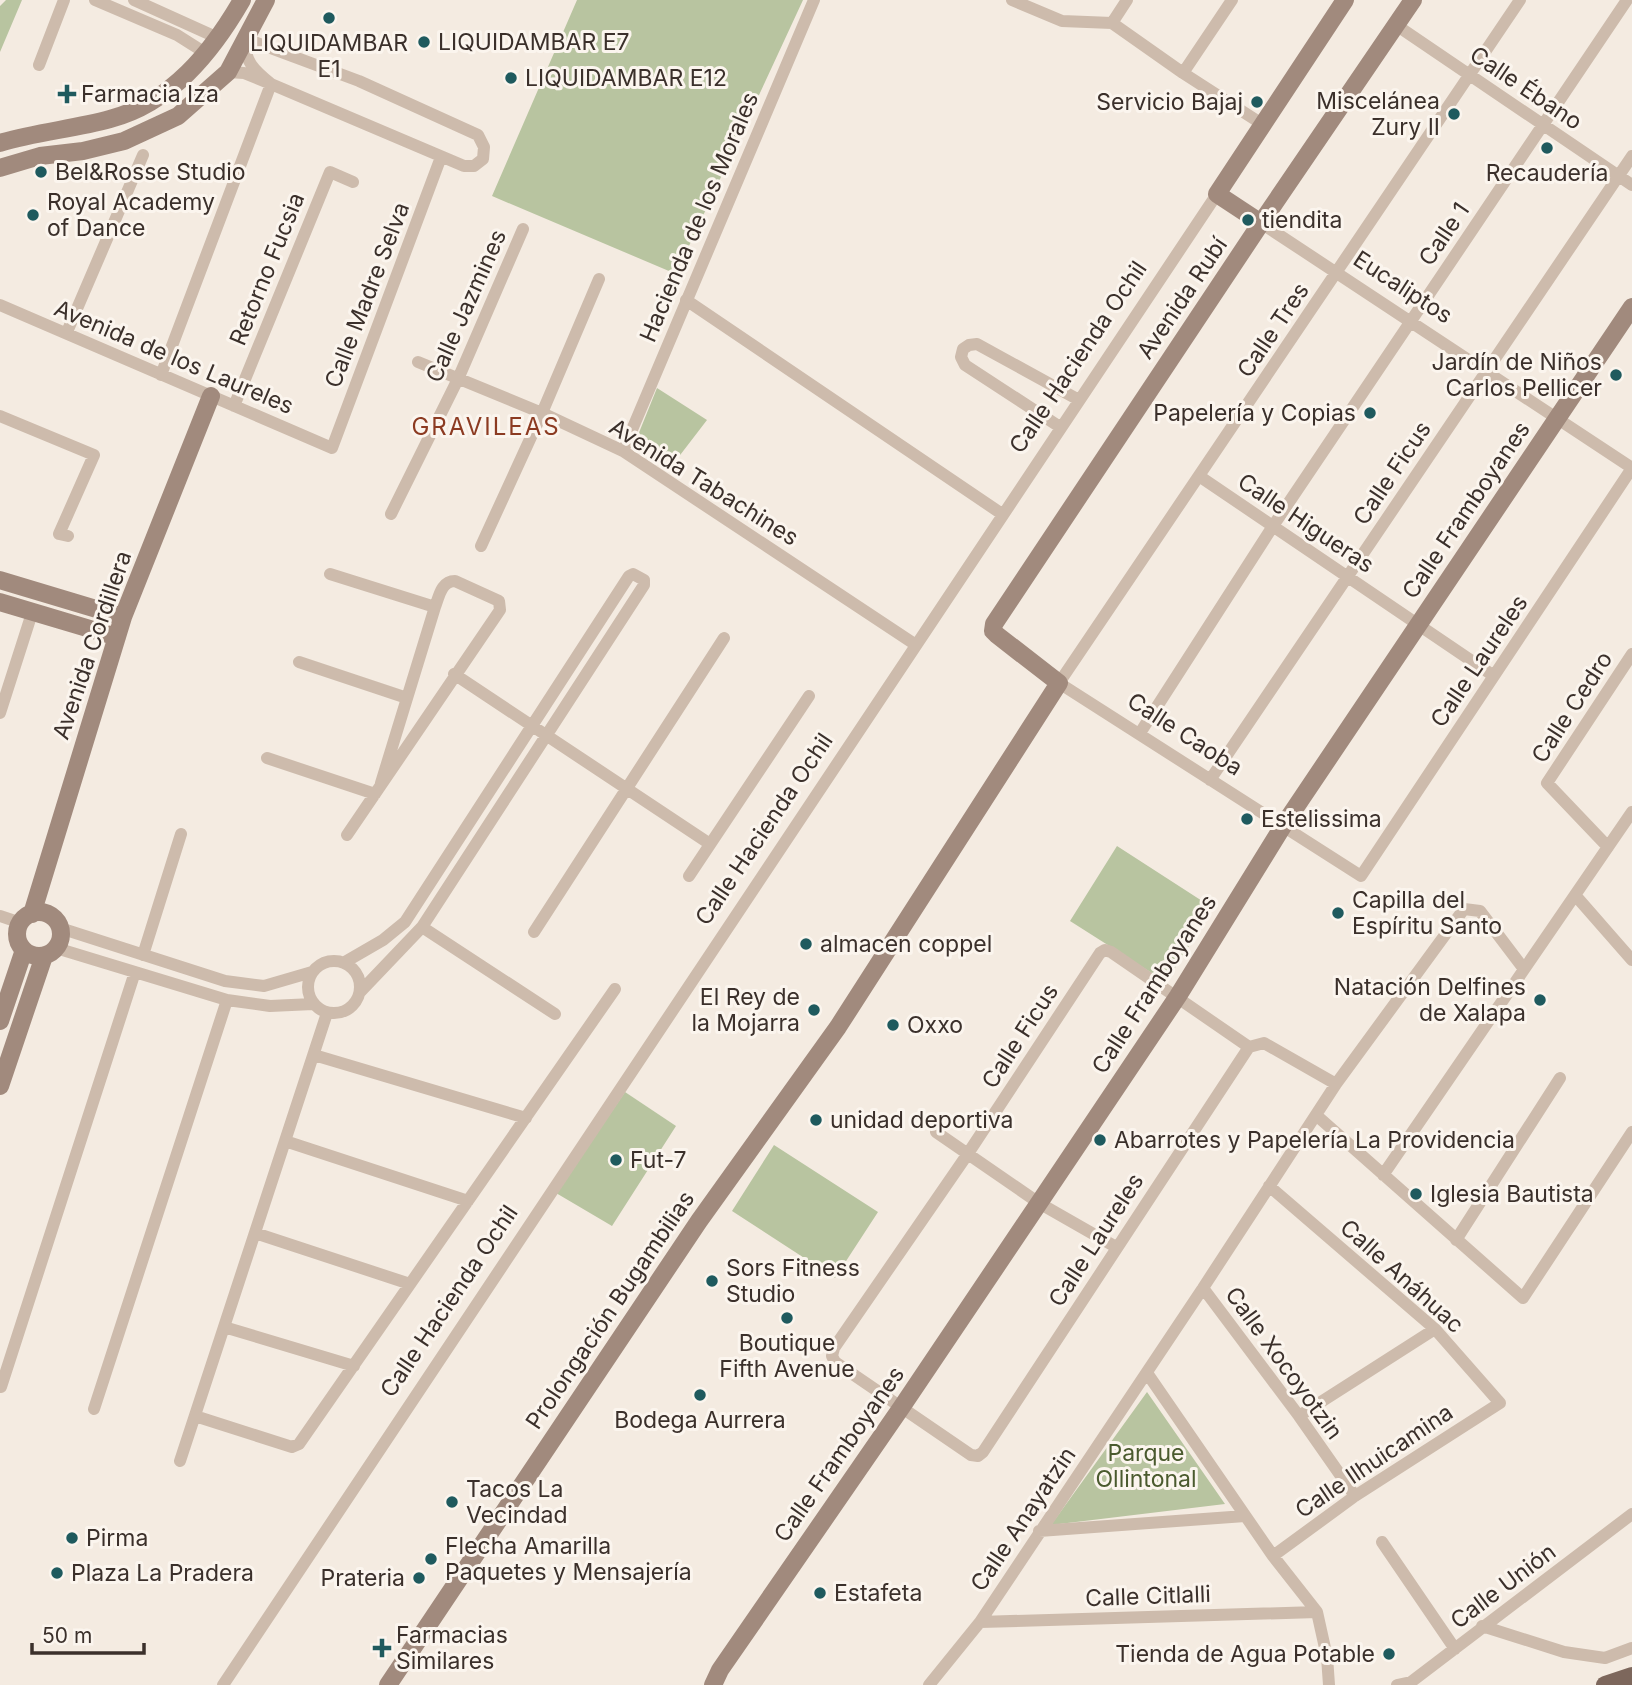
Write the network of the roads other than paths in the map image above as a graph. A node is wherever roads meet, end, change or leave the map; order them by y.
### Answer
1 (64, 0) edge
2 (95, 0) edge
3 (134, 0) edge
4 (242, 0) edge
5 (266, 0) edge
6 (814, 0) edge
7 (1012, 0) edge
8 (1127, 0) edge
9 (1232, 0) edge
10 (1345, 0) edge
11 (1413, 0) edge
12 (1520, 0) edge
13 (1627, 0) edge
14 (1112, 23) junction
15 (1396, 25) junction
16 (218, 38) junction
17 (246, 39) junction
18 (207, 54) junction
19 (39, 65) dead end
20 (228, 72) junction
21 (1183, 73) junction
22 (1470, 75) junction
23 (271, 83) junction
24 (1262, 124) junction
25 (1543, 125) junction
26 (0, 143) edge
27 (143, 155) dead end
28 (1632, 156) edge
29 (441, 157) junction
30 (0, 168) edge
31 (1619, 176) junction
32 (353, 182) dead end
33 (1632, 185) edge
34 (1217, 194) junction
35 (1261, 223) junction
36 (523, 229) dead end
37 (1336, 273) junction
38 (598, 279) dead end
39 (686, 300) junction
40 (0, 305) edge
41 (1632, 307) edge
42 (1410, 322) junction
43 (67, 332) junction
44 (418, 362) dead end
45 (1486, 372) junction
46 (161, 375) junction
47 (458, 379) junction
48 (211, 396) junction
49 (1079, 400) junction
50 (234, 406) junction
51 (542, 413) junction
52 (0, 417) edge
53 (1557, 418) junction
54 (1060, 427) junction
55 (331, 447) joint
56 (623, 451) junction
57 (1632, 468) edge
58 (1199, 476) junction
59 (391, 514) dead end
60 (1002, 514) junction
61 (1273, 526) junction
62 (68, 536) dead end
63 (481, 546) dead end
64 (330, 574) dead end
65 (1347, 577) junction
66 (0, 580) edge
67 (0, 602) edge
68 (435, 607) junction
69 (32, 613) junction
70 (123, 617) junction
71 (994, 624) joint
72 (1418, 625) junction
73 (117, 637) junction
74 (724, 638) dead end
75 (916, 645) junction
76 (1632, 654) edge
77 (299, 662) dead end
78 (454, 674) junction
79 (1494, 676) junction
80 (1059, 683) junction
81 (3, 694) edge
82 (809, 696) dead end
83 (407, 698) junction
84 (0, 713) edge
85 (532, 725) junction
86 (1140, 733) junction
87 (547, 735) junction
88 (267, 758) dead end
89 (1210, 780) junction
90 (378, 788) junction
91 (628, 788) junction
92 (1632, 812) edge
93 (1283, 826) junction
94 (181, 834) dead end
95 (347, 835) dead end
96 (710, 844) junction
97 (1608, 847) junction
98 (439, 870) junction
99 (689, 876) dead end
100 (1361, 876) joint
101 (454, 880) junction
102 (1575, 895) junction
103 (0, 916) edge
104 (26, 918) junction
105 (422, 927) junction
106 (60, 928) junction
107 (534, 932) dead end
108 (24, 950) junction
109 (50, 952) junction
110 (143, 955) junction
111 (1632, 960) edge
112 (345, 962) junction
113 (184, 968) junction
114 (1524, 969) junction
115 (135, 972) junction
116 (312, 972) junction
117 (178, 985) junction
118 (615, 989) dead end
119 (360, 992) junction
120 (1178, 996) junction
121 (227, 1000) junction
122 (313, 1004) junction
123 (327, 1013) junction
124 (555, 1014) dead end
125 (0, 1021) edge
126 (1249, 1047) junction
127 (314, 1055) junction
128 (1560, 1078) dead end
129 (1336, 1084) junction
130 (0, 1086) edge
131 (1316, 1115) junction
132 (526, 1118) junction
133 (936, 1132) dead end
134 (1632, 1132) edge
135 (285, 1141) junction
136 (967, 1155) junction
137 (1383, 1175) junction
138 (1269, 1186) junction
139 (468, 1201) junction
140 (1039, 1203) junction
141 (255, 1233) junction
142 (1457, 1240) junction
143 (1116, 1247) junction
144 (411, 1284) junction
145 (1203, 1288) junction
146 (224, 1327) junction
147 (1435, 1329) junction
148 (354, 1366) junction
149 (1147, 1373) junction
150 (1, 1388) edge
151 (1500, 1403) joint
152 (901, 1408) junction
153 (94, 1409) dead end
154 (195, 1416) junction
155 (1299, 1416) junction
156 (180, 1461) dead end
157 (1355, 1496) junction
158 (1632, 1514) edge
159 (1245, 1516) junction
160 (1039, 1531) junction
161 (1382, 1542) dead end
162 (1273, 1556) junction
163 (1317, 1612) junction
164 (980, 1622) junction
165 (1482, 1626) junction
166 (1632, 1648) edge
167 (1455, 1649) junction
168 (1632, 1676) edge
169 (223, 1685) edge
170 (388, 1685) edge
171 (713, 1685) edge
172 (929, 1685) edge
173 (1329, 1685) edge
174 (1397, 1685) edge
175 (1605, 1685) edge

1 - 19 street
2 - 18 street
3 - 16 street
4 - 16 street
5 - 17 street
6 - 39 street, Hacienda de los Morales
7 - 14 street
8 - 14 street
9 - 21 street
10 - 24 street, Calle Hacienda Ochil
11 - 15 street, Avenida Rubí
12 - 22 street, Calle Tres
13 - 25 street, Calle 1
14 - 21 street
15 - 22 street, Calle Ébano
15 - 35 street, Avenida Rubí
16 - 18 street
17 - 20 street
17 - 23 street
17 - 29 street
18 - 26 street
20 - 23 street
20 - 30 street
21 - 24 street
22 - 25 street, Calle Ébano
22 - 37 street, Calle Tres
23 - 29 street
23 - 46 street
24 - 34 street, Calle Hacienda Ochil
25 - 31 street, Calle Ébano
25 - 42 street, Calle 1
27 - 43 street
28 - 31 street, Calle Ficus
29 - 55 street, Calle Madre Selva
31 - 33 street, Calle Ébano
31 - 45 street, Calle Ficus
32 - 50 street, Retorno Fucsia
34 - 35 street, Eucaliptos
34 - 49 street, Calle Hacienda Ochil
35 - 37 street, Eucaliptos
35 - 71 street, Avenida Rubí
36 - 47 street, Calle Jazmines
37 - 42 street, Eucaliptos
37 - 58 street, Calle Tres
38 - 51 street
39 - 56 street, Hacienda de los Morales
39 - 60 street
40 - 43 street, Avenida de los Laureles
41 - 53 street, Calle Framboyanes
42 - 45 street, Eucaliptos
42 - 61 street, Calle 1
43 - 46 street, Avenida de los Laureles
44 - 47 street, Avenida Tabachines
45 - 53 street, Eucaliptos
45 - 65 street, Calle Ficus
46 - 48 street, Avenida de los Laureles
47 - 51 street, Avenida Tabachines
47 - 59 street, Calle Jazmines
48 - 50 street, Avenida de los Laureles
48 - 70 street, Avenida Cordillera
49 - 54 street, Calle Hacienda Ochil
49 - 54 street
50 - 55 street, Avenida de los Laureles
51 - 56 street, Avenida Tabachines
51 - 63 street
52 - 62 street
53 - 57 street, Eucaliptos
53 - 72 street, Calle Framboyanes
54 - 60 street, Calle Hacienda Ochil
56 - 75 street, Avenida Tabachines
57 - 79 street, Calle Laureles
58 - 61 street, Calle Higueras
58 - 80 street, Calle Tres
60 - 75 street, Calle Hacienda Ochil
61 - 65 street, Calle Higueras
61 - 86 street, Calle 1
64 - 68 street
65 - 72 street, Calle Higueras
65 - 89 street, Calle Ficus
66 - 70 street
67 - 69 street
68 - 78 street
68 - 83 street
69 - 73 street
69 - 81 street
70 - 73 street, Avenida Cordillera
71 - 80 street, Calle Caoba
72 - 79 street, Calle Higueras
72 - 93 street, Calle Framboyanes
73 - 104 street, Avenida Cordillera
74 - 91 street
75 - 169 street, Calle Hacienda Ochil
76 - 97 street, Calle Cedro
77 - 83 street
78 - 85 street
78 - 90 street
79 - 100 street, Calle Laureles
80 - 86 street, Calle Caoba
80 - 170 street, Prolongación Bugambilias
81 - 84 street
82 - 96 street
83 - 90 street
85 - 87 street
85 - 87 street
85 - 98 street
86 - 89 street, Calle Caoba
87 - 91 street
87 - 101 street
88 - 90 street
89 - 93 street, Calle Caoba
90 - 95 street
91 - 96 street
91 - 107 street
92 - 97 street
93 - 100 street, Calle Caoba
93 - 120 street, Calle Framboyanes
94 - 110 street
96 - 99 street
97 - 102 street
98 - 101 street
98 - 112 street
101 - 105 street
102 - 111 street
102 - 114 street
103 - 104 street
104 - 106 street
104 - 108 street
105 - 119 street
105 - 124 street
106 - 109 street
106 - 110 street
108 - 109 street
108 - 125 street
109 - 115 street
109 - 130 street
110 - 113 street
112 - 116 street
112 - 119 street
113 - 116 street
113 - 117 street
114 - 129 street, Calle Anayatzin
114 - 137 street
115 - 117 street
115 - 150 street
116 - 122 street
117 - 121 street
118 - 132 street
119 - 123 street
120 - 126 street
120 - 136 street, Calle Ficus
120 - 140 street, Calle Framboyanes
121 - 122 street
121 - 153 street
122 - 123 street
123 - 127 street
126 - 129 street
126 - 143 street, Calle Laureles
127 - 132 street
127 - 135 street
128 - 142 street
129 - 131 street, Calle Anayatzin
131 - 137 street
131 - 138 street, Calle Anayatzin
132 - 139 street
133 - 136 street
134 - 142 street
135 - 139 street
135 - 141 street
136 - 140 street
136 - 152 street, Calle Ficus
137 - 142 street
138 - 145 street, Calle Anayatzin
138 - 147 street, Calle Anáhuac
139 - 144 street
140 - 143 street
140 - 152 street, Calle Framboyanes
141 - 144 street
141 - 146 street
143 - 152 street, Calle Laureles
144 - 148 street
145 - 149 street, Calle Anayatzin
145 - 155 street, Calle Xocoyotzin
146 - 148 street
146 - 154 street
147 - 151 street, Calle Anáhuac
147 - 155 street
148 - 154 street
149 - 159 street
149 - 160 street, Calle Anayatzin
151 - 157 street, Calle Ilhuicamina
152 - 171 street, Calle Framboyanes
154 - 156 street
155 - 157 street, Calle Xocoyotzin
157 - 162 street, Calle Ilhuicamina
158 - 165 street, Calle Unión
159 - 160 street
159 - 162 street
160 - 164 street, Calle Anayatzin
161 - 167 street
162 - 163 street
163 - 164 street, Calle Citlalli
163 - 173 street
164 - 172 street, Calle Anayatzin
165 - 166 street
165 - 167 street, Calle Unión
167 - 174 street, Calle Unión
168 - 175 main road

